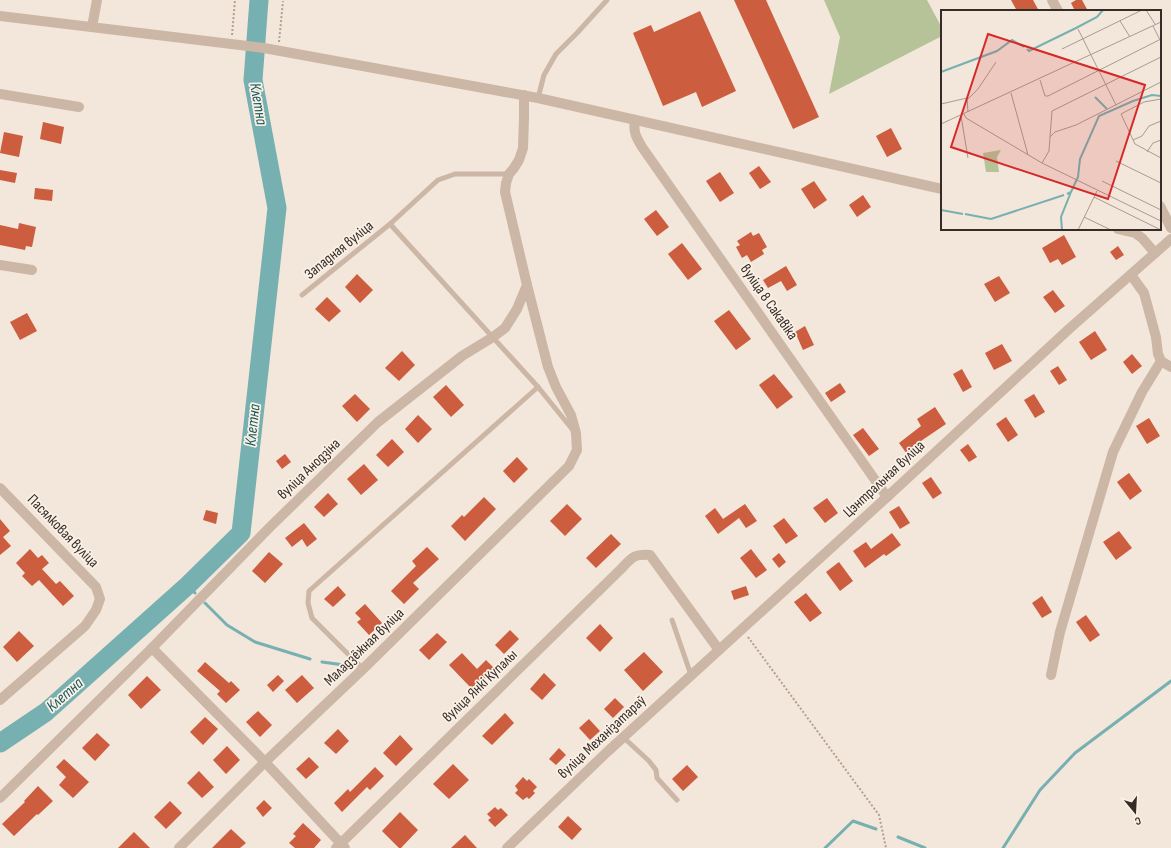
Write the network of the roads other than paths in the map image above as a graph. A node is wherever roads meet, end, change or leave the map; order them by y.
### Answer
1 (97, 0) edge
2 (607, 0) edge
3 (1052, 0) edge
4 (1057, 10) edge
5 (0, 16) edge
6 (92, 27) junction
7 (0, 94) edge
8 (524, 95) junction
9 (538, 98) junction
10 (79, 108) dead end
11 (635, 120) junction
12 (509, 174) junction
13 (941, 189) edge
14 (1161, 208) edge
15 (390, 224) junction
16 (1171, 228) edge
17 (1122, 230) edge
18 (1171, 239) edge
19 (1155, 253) junction
20 (0, 265) edge
21 (32, 270) dead end
22 (1131, 275) junction
23 (527, 285) junction
24 (302, 295) dead end
25 (493, 337) junction
26 (1161, 362) junction
27 (1171, 367) edge
28 (538, 387) junction
29 (576, 433) junction
30 (0, 488) edge
31 (887, 497) junction
32 (672, 620) dead end
33 (152, 648) junction
34 (719, 650) junction
35 (363, 669) junction
36 (691, 675) junction
37 (1051, 675) dead end
38 (0, 700) edge
39 (623, 738) junction
40 (265, 762) junction
41 (0, 798) edge
42 (677, 800) dead end
43 (340, 847) edge
44 (179, 848) edge
45 (507, 848) edge

1 - 6 street
2 - 9 lane
3 - 4 street
5 - 6 street
6 - 8 street
7 - 10 street
8 - 9 street
8 - 12 street
9 - 11 street
11 - 13 street
11 - 31 street, вуліца 8 Сакавіка
12 - 15 lane, Западная вуліца
12 - 23 street
14 - 16 street
15 - 24 lane, Западная вуліца
15 - 25 lane
17 - 19 street
18 - 19 street, Цэнтральная вуліца
19 - 22 street, Цэнтральная вуліца
20 - 21 street
22 - 26 street
22 - 31 street, Цэнтральная вуліца
23 - 25 street, вуліца Анодзіна
23 - 29 street
25 - 28 lane
25 - 33 street, вуліца Анодзіна
26 - 27 street
26 - 37 street
28 - 29 lane
28 - 35 lane
29 - 35 street, Маладзёжная вуліца
30 - 38 street, Пасялковая вуліца
31 - 34 street, Цэнтральная вуліца
32 - 36 lane
33 - 40 street
33 - 41 street, вуліца Анодзіна
34 - 36 street, вуліца Механізатараў
34 - 43 street, вуліца Янкі Купалы
35 - 40 street, Маладзёжная вуліца
36 - 39 street, вуліца Механізатараў
39 - 42 lane
39 - 45 street, вуліца Механізатараў
40 - 43 street
40 - 44 street, Маладзёжная вуліца

